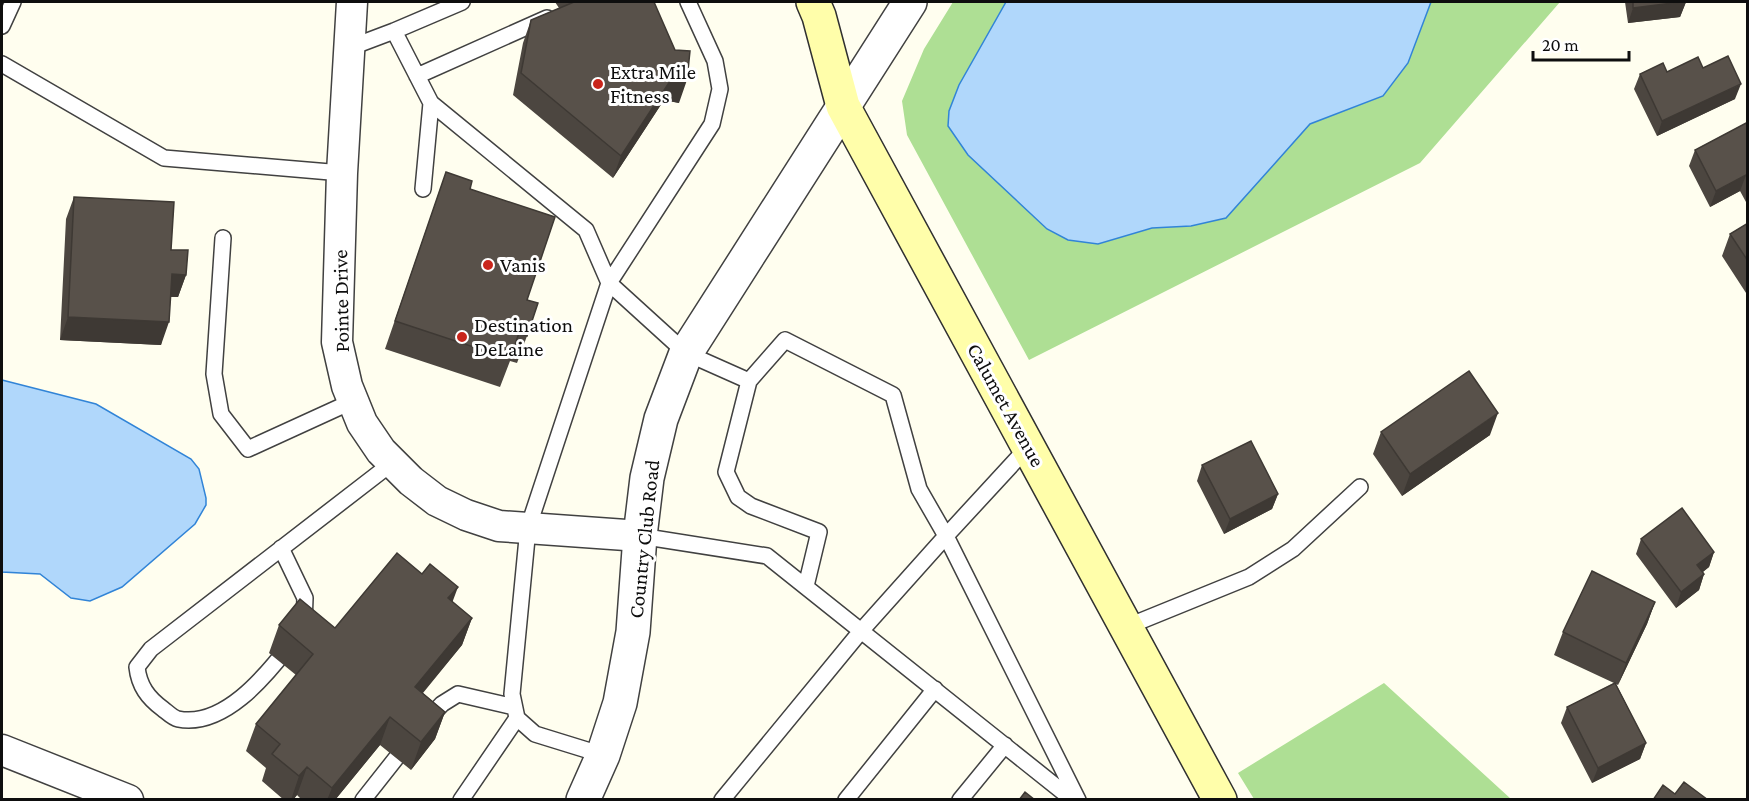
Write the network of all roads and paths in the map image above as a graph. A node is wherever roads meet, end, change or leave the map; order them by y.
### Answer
1 (13, 2) edge
2 (352, 2) edge
3 (462, 2) edge
4 (688, 2) edge
5 (813, 2) edge
6 (910, 2) edge
7 (560, 12) edge
8 (2, 26) edge
9 (394, 31) junction
10 (349, 48) junction
11 (2, 64) edge
12 (417, 76) junction
13 (431, 103) junction
14 (843, 106) junction
15 (342, 173) junction
16 (423, 189) dead end
17 (224, 238) dead end
18 (609, 283) junction
19 (686, 353) junction
20 (749, 381) junction
21 (353, 401) junction
22 (1028, 447) junction
23 (392, 463) junction
24 (1360, 487) dead end
25 (528, 528) junction
26 (640, 536) junction
27 (946, 536) junction
28 (281, 548) junction
29 (806, 586) junction
30 (1126, 627) junction
31 (861, 631) junction
32 (935, 689) junction
33 (515, 713) junction
34 (1005, 745) junction
35 (2, 750) edge
36 (603, 754) junction
37 (1219, 799) edge
38 (128, 800) edge
39 (363, 800) edge
40 (461, 800) edge
41 (584, 800) edge
42 (722, 800) edge
43 (846, 800) edge
44 (960, 800) edge
45 (1073, 800) edge
46 (1078, 800) edge

1 - 8 lane
2 - 10 street, Pointe Drive
3 - 9 lane
4 - 18 lane
5 - 14 main road, Calumet Avenue
6 - 14 street, Country Club Road
7 - 12 lane
9 - 10 lane
9 - 12 lane
10 - 15 street, Pointe Drive
11 - 15 lane
12 - 13 lane
13 - 16 lane
13 - 18 lane
14 - 19 street, Country Club Road
14 - 22 main road, Calumet Avenue
15 - 21 street, Pointe Drive
17 - 21 lane
18 - 19 lane
18 - 25 lane
19 - 20 lane
19 - 26 street, Country Club Road
20 - 27 lane
20 - 29 lane
21 - 23 street, Pointe Drive
22 - 27 lane
22 - 30 main road, Calumet Avenue
23 - 25 street, Pointe Drive
23 - 28 lane
24 - 30 lane
25 - 26 street, Pointe Drive
25 - 33 lane
26 - 29 lane
26 - 36 street, Country Club Road
27 - 31 lane
27 - 46 lane
28 - 28 lane
29 - 31 lane
30 - 37 main road, Calumet Avenue
31 - 32 lane
31 - 42 lane
32 - 34 lane
32 - 43 lane
33 - 36 lane
33 - 39 lane
33 - 40 lane
34 - 44 lane
34 - 45 lane
35 - 38 street
36 - 41 street, Country Club Road

